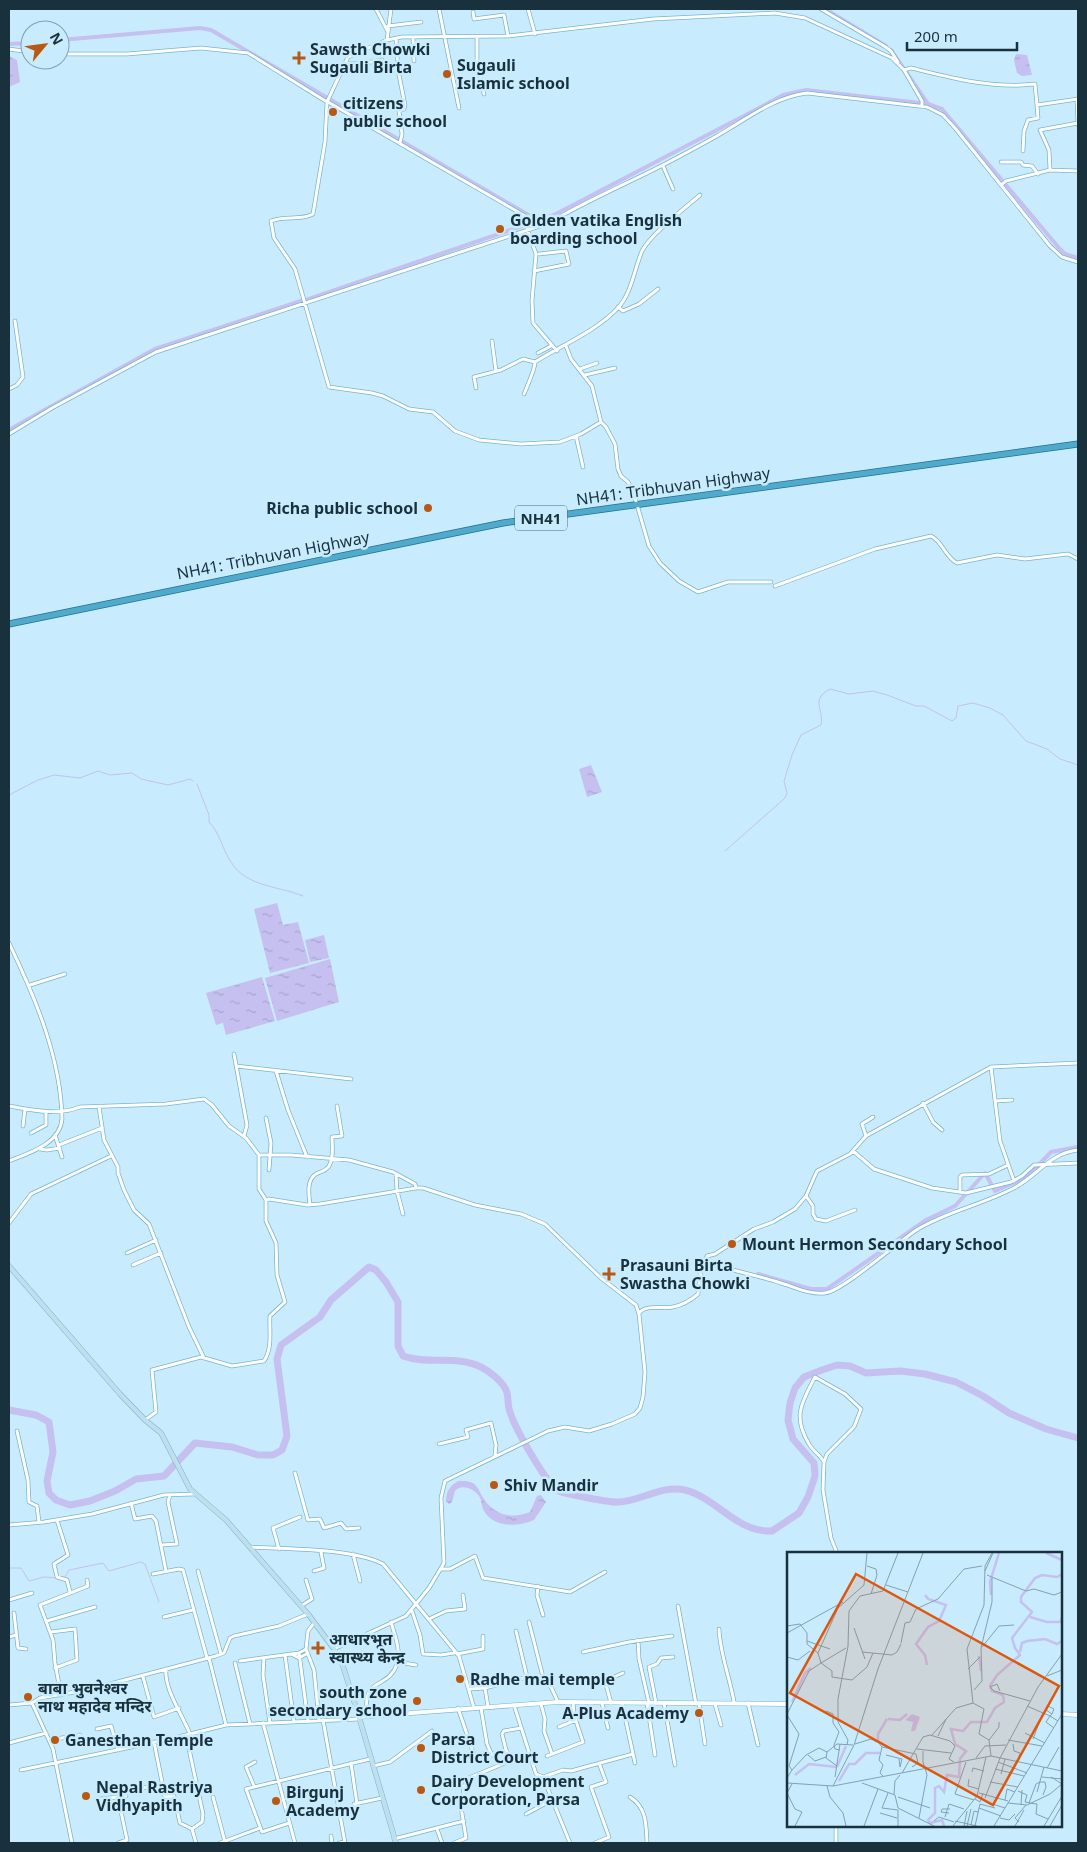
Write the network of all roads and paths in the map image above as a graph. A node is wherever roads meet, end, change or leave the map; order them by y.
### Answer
1 (376, 9) edge
2 (391, 9) edge
3 (439, 9) edge
4 (528, 9) edge
5 (821, 9) edge
6 (473, 12) dead end
7 (421, 22) dead end
8 (388, 26) junction
9 (388, 32) junction
10 (535, 34) junction
11 (508, 36) junction
12 (445, 37) junction
13 (477, 37) junction
14 (396, 38) junction
15 (412, 38) junction
16 (387, 40) junction
17 (70, 54) edge
18 (382, 60) dead end
19 (414, 61) dead end
20 (346, 63) junction
21 (898, 63) junction
22 (906, 69) junction
23 (484, 94) dead end
24 (1078, 99) edge
25 (328, 100) junction
26 (1037, 105) junction
27 (922, 107) junction
28 (459, 108) dead end
29 (1078, 124) edge
30 (400, 143) junction
31 (1023, 150) dead end
32 (1001, 162) dead end
33 (662, 166) junction
34 (1050, 170) junction
35 (1078, 171) edge
36 (1038, 174) junction
37 (1001, 185) junction
38 (673, 189) dead end
39 (700, 195) dead end
40 (532, 220) dead end
41 (527, 229) junction
42 (540, 254) dead end
43 (1078, 262) edge
44 (534, 271) junction
45 (658, 289) dead end
46 (305, 303) junction
47 (618, 307) junction
48 (15, 321) dead end
49 (492, 341) dead end
50 (551, 346) junction
51 (566, 346) junction
52 (557, 351) junction
53 (538, 353) dead end
54 (535, 362) junction
55 (597, 363) dead end
56 (615, 368) dead end
57 (580, 369) junction
58 (496, 372) junction
59 (585, 375) junction
60 (476, 388) dead end
61 (9, 389) edge
62 (524, 394) dead end
63 (601, 422) junction
64 (9, 434) edge
65 (576, 436) junction
66 (1078, 444) edge
67 (583, 467) dead end
68 (637, 505) junction
69 (1078, 559) edge
70 (771, 582) dead end
71 (775, 586) dead end
72 (9, 624) edge
73 (9, 944) edge
74 (65, 974) dead end
75 (30, 986) junction
76 (234, 1054) dead end
77 (1078, 1063) edge
78 (236, 1066) junction
79 (991, 1067) junction
80 (276, 1071) junction
81 (351, 1080) dead end
82 (996, 1100) junction
83 (1012, 1100) dead end
84 (923, 1103) junction
85 (9, 1106) edge
86 (337, 1106) dead end
87 (99, 1107) junction
88 (25, 1109) junction
89 (46, 1112) junction
90 (62, 1112) junction
91 (872, 1117) dead end
92 (266, 1118) dead end
93 (23, 1126) dead end
94 (102, 1128) junction
95 (942, 1130) dead end
96 (31, 1133) dead end
97 (55, 1135) junction
98 (244, 1136) junction
99 (866, 1136) junction
100 (59, 1146) junction
101 (40, 1148) junction
102 (1078, 1150) edge
103 (853, 1151) junction
104 (259, 1155) junction
105 (270, 1155) junction
106 (111, 1156) junction
107 (62, 1157) dead end
108 (307, 1157) junction
109 (331, 1159) junction
110 (9, 1161) edge
111 (1078, 1163) edge
112 (1008, 1165) junction
113 (1042, 1165) junction
114 (268, 1170) dead end
115 (396, 1174) junction
116 (1014, 1180) junction
117 (416, 1188) junction
118 (397, 1191) junction
119 (960, 1191) junction
120 (806, 1196) junction
121 (266, 1200) junction
122 (310, 1205) junction
123 (855, 1210) dead end
124 (403, 1214) dead end
125 (9, 1223) edge
126 (156, 1240) junction
127 (161, 1252) junction
128 (127, 1253) dead end
129 (133, 1265) dead end
130 (9, 1266) edge
131 (733, 1270) dead end
132 (639, 1314) junction
133 (205, 1358) junction
134 (145, 1420) junction
135 (17, 1431) dead end
136 (438, 1444) dead end
137 (495, 1456) junction
138 (824, 1462) junction
139 (295, 1473) dead end
140 (194, 1494) junction
141 (170, 1495) junction
142 (131, 1503) junction
143 (300, 1517) dead end
144 (57, 1520) junction
145 (39, 1522) junction
146 (9, 1525) edge
147 (359, 1528) dead end
148 (161, 1545) junction
149 (249, 1547) junction
150 (279, 1548) junction
151 (321, 1552) junction
152 (837, 1552) edge
153 (353, 1554) junction
154 (441, 1569) junction
155 (166, 1571) junction
156 (198, 1571) dead end
157 (314, 1571) dead end
158 (605, 1572) dead end
159 (153, 1574) dead end
160 (87, 1580) dead end
161 (306, 1580) dead end
162 (360, 1581) dead end
163 (538, 1586) junction
164 (70, 1592) junction
165 (32, 1593) dead end
166 (463, 1595) dead end
167 (9, 1600) edge
168 (417, 1605) junction
169 (301, 1606) junction
170 (678, 1606) dead end
171 (95, 1607) dead end
172 (193, 1610) junction
173 (412, 1611) junction
174 (14, 1613) dead end
175 (308, 1614) junction
176 (543, 1615) dead end
177 (164, 1616) dead end
178 (428, 1619) junction
179 (47, 1621) junction
180 (391, 1622) junction
181 (529, 1622) dead end
182 (314, 1623) junction
183 (719, 1629) dead end
184 (516, 1630) dead end
185 (50, 1632) junction
186 (16, 1635) junction
187 (483, 1636) dead end
188 (672, 1636) dead end
189 (9, 1637) edge
190 (638, 1640) junction
191 (306, 1648) junction
192 (26, 1649) dead end
193 (334, 1649) junction
194 (583, 1652) dead end
195 (299, 1653) junction
196 (308, 1653) junction
197 (222, 1654) junction
198 (291, 1654) junction
199 (456, 1654) junction
200 (285, 1655) junction
201 (672, 1657) dead end
202 (208, 1658) junction
203 (264, 1658) junction
204 (299, 1658) junction
205 (240, 1661) dead end
206 (397, 1662) junction
207 (235, 1663) dead end
208 (416, 1665) dead end
209 (56, 1668) junction
210 (166, 1669) junction
211 (623, 1673) dead end
212 (143, 1677) junction
213 (484, 1688) junction
214 (470, 1689) junction
215 (61, 1695) junction
216 (558, 1702) junction
217 (573, 1702) junction
218 (602, 1702) junction
219 (612, 1702) junction
220 (734, 1702) junction
221 (748, 1702) junction
222 (32, 1703) junction
223 (622, 1703) junction
224 (648, 1703) junction
225 (656, 1703) junction
226 (664, 1703) junction
227 (541, 1704) junction
228 (697, 1704) junction
229 (715, 1704) junction
230 (787, 1704) edge
231 (9, 1705) edge
232 (514, 1705) junction
233 (488, 1707) junction
234 (179, 1708) junction
235 (458, 1708) junction
236 (474, 1708) junction
237 (481, 1708) junction
238 (1062, 1714) edge
239 (1078, 1715) edge
240 (368, 1716) junction
241 (359, 1718) junction
242 (321, 1720) junction
243 (576, 1720) junction
244 (308, 1721) junction
245 (294, 1722) junction
246 (263, 1723) junction
247 (270, 1723) junction
248 (250, 1724) junction
249 (226, 1725) junction
250 (721, 1725) dead end
251 (521, 1728) junction
252 (559, 1728) dead end
253 (608, 1728) dead end
254 (97, 1729) dead end
255 (432, 1731) dead end
256 (46, 1733) junction
257 (188, 1734) junction
258 (80, 1735) dead end
259 (49, 1740) junction
260 (154, 1742) junction
261 (9, 1743) edge
262 (705, 1744) dead end
263 (758, 1745) dead end
264 (118, 1750) junction
265 (506, 1750) junction
266 (492, 1754) junction
267 (552, 1754) junction
268 (633, 1754) junction
269 (655, 1755) dead end
270 (546, 1756) dead end
271 (370, 1760) junction
272 (255, 1762) dead end
273 (600, 1763) junction
274 (635, 1763) dead end
275 (56, 1764) junction
276 (351, 1764) junction
277 (675, 1765) dead end
278 (372, 1766) junction
279 (330, 1768) junction
280 (21, 1770) dead end
281 (543, 1777) junction
282 (278, 1780) junction
283 (163, 1785) junction
284 (254, 1786) junction
285 (118, 1797) junction
286 (213, 1797) dead end
287 (630, 1797) dead end
288 (382, 1798) junction
289 (101, 1799) dead end
290 (552, 1800) junction
291 (357, 1804) junction
292 (526, 1814) dead end
293 (356, 1815) dead end
294 (464, 1821) junction
295 (289, 1823) junction
296 (836, 1827) edge
297 (192, 1828) junction
298 (260, 1828) junction
299 (437, 1828) junction
300 (330, 1836) dead end
301 (395, 1841) edge
302 (225, 1842) junction
303 (72, 1843) edge
304 (118, 1843) edge
305 (196, 1843) edge
306 (220, 1843) edge
307 (295, 1843) edge
308 (332, 1843) edge
309 (339, 1843) edge
310 (345, 1843) edge
311 (442, 1843) edge
312 (454, 1843) edge
313 (570, 1843) edge
314 (595, 1843) edge
315 (647, 1843) edge
316 (836, 1843) edge

1 - 9 street
2 - 8 street
3 - 12 street
4 - 10 street
5 - 21 street
6 - 11 street
7 - 8 street
8 - 9 street
9 - 16 street
10 - 11 street
10 - 21 street
11 - 13 street
12 - 13 street
12 - 15 street
12 - 28 street
13 - 23 street
14 - 15 street
14 - 16 street
14 - 30 street
15 - 19 street
16 - 20 street
17 - 25 street
18 - 20 street
20 - 25 street
21 - 22 street
22 - 26 street
22 - 27 street
24 - 26 street
24 - 29 street
25 - 30 street
25 - 46 street
26 - 31 street
27 - 33 street
27 - 37 street
29 - 34 street
30 - 40 street
32 - 36 street
33 - 38 street
33 - 41 street
34 - 35 street
34 - 36 street
36 - 37 street
37 - 43 street
39 - 47 street
41 - 44 street
41 - 46 street
42 - 44 street
44 - 50 street
45 - 47 street
46 - 64 street
46 - 65 street
47 - 51 street
48 - 61 street
49 - 58 street
50 - 52 street
50 - 53 street
51 - 52 street
51 - 57 street
52 - 54 street
54 - 58 street
54 - 62 street
55 - 57 street
56 - 59 street
57 - 59 street
58 - 60 street
59 - 63 street
63 - 65 street
63 - 68 street
65 - 67 street
66 - 68 highway, NH41: Tribhuvan Highway / NH41
68 - 70 street
68 - 72 highway, NH41: Tribhuvan Highway / NH41
69 - 71 street
73 - 75 street
74 - 75 street
75 - 90 street
76 - 78 street
77 - 79 street
78 - 80 street
78 - 98 street
79 - 82 street
79 - 84 street
80 - 81 street
80 - 108 street
82 - 83 street
82 - 112 street
84 - 95 street
84 - 99 street
85 - 88 street
86 - 109 street
87 - 90 street
87 - 94 street
87 - 98 street
88 - 89 street
88 - 93 street
89 - 90 street
89 - 96 street
90 - 97 street
91 - 99 street
92 - 105 street
94 - 100 street
94 - 106 street
97 - 100 street
97 - 101 street
98 - 104 street
99 - 103 street
100 - 101 street
100 - 107 street
101 - 110 street
102 - 113 street
103 - 119 street
103 - 120 street
104 - 105 street
104 - 121 street
105 - 108 street
105 - 114 street
106 - 125 street
106 - 126 street
108 - 109 street
109 - 115 street
109 - 122 street
111 - 113 street
112 - 116 street
112 - 119 street
113 - 116 street
113 - 131 street
115 - 117 street
115 - 118 street
116 - 119 street
117 - 118 street
117 - 132 street
118 - 122 street
118 - 124 street
120 - 123 street
120 - 132 street
121 - 122 street
121 - 133 street
126 - 127 street
126 - 128 street
127 - 129 street
127 - 133 street
130 - 134 main road
132 - 137 street
133 - 134 street
134 - 140 main road
135 - 145 street
136 - 137 street
137 - 154 street
138 - 138 street
138 - 152 street
139 - 147 street
140 - 141 street
140 - 149 main road
141 - 142 street
141 - 148 street
142 - 144 street
142 - 148 street
143 - 150 street
144 - 145 street
144 - 164 street
145 - 146 street
148 - 155 street
149 - 150 street
149 - 169 main road
150 - 151 street
151 - 153 street
151 - 157 street
153 - 162 street
153 - 168 street
154 - 163 street
154 - 168 street
155 - 159 street
155 - 172 street
156 - 197 street
158 - 163 street
160 - 164 street
161 - 169 street
163 - 176 street
164 - 179 street
165 - 167 street
166 - 178 street
168 - 173 street
168 - 178 street
169 - 175 main road
170 - 228 street
171 - 179 street
172 - 177 street
172 - 202 street
173 - 180 street
173 - 199 street
174 - 186 street
175 - 182 main road
175 - 197 street
178 - 199 street
179 - 185 street
180 - 193 street
180 - 206 street
181 - 216 street
182 - 191 street
182 - 193 main road
183 - 220 street
184 - 213 street
185 - 209 street
185 - 209 street
186 - 189 street
186 - 192 street
187 - 199 street
188 - 190 street
190 - 194 street
190 - 224 street
191 - 195 street
191 - 196 street
193 - 241 main road
195 - 198 street
195 - 204 street
196 - 204 street
196 - 242 street
197 - 202 street
198 - 200 street
198 - 204 street
199 - 214 street
200 - 203 street
200 - 245 street
201 - 225 street
202 - 210 street
202 - 249 street
203 - 205 street
203 - 247 street
204 - 244 street
206 - 208 street
206 - 240 street
207 - 248 street
209 - 215 street
210 - 212 street
210 - 234 street
211 - 219 street
212 - 215 street
212 - 234 street
213 - 214 street
213 - 233 street
214 - 236 street
215 - 222 street
216 - 217 street
216 - 227 street
217 - 218 street
217 - 243 street
218 - 219 street
218 - 253 street
219 - 223 street
220 - 221 street
220 - 229 street
221 - 230 street
221 - 263 street
222 - 231 street
222 - 256 street
223 - 224 street
223 - 268 street
224 - 225 street
224 - 269 street
225 - 226 street
226 - 228 street
226 - 277 street
227 - 232 street
227 - 267 street
228 - 229 street
228 - 262 street
229 - 250 street
232 - 233 street
232 - 251 street
233 - 237 street
234 - 257 street
235 - 236 street
235 - 240 street
235 - 266 street
236 - 237 street
237 - 266 street
238 - 239 street
240 - 241 street
241 - 242 street
241 - 271 main road
242 - 244 street
242 - 279 street
243 - 252 street
243 - 267 street
244 - 245 street
245 - 247 street
246 - 247 street
246 - 248 street
246 - 282 street
248 - 249 street
249 - 257 street
251 - 265 street
251 - 281 street
254 - 264 street
255 - 278 street
256 - 259 street
256 - 261 street
257 - 260 street
257 - 297 street
258 - 259 street
259 - 275 street
260 - 264 street
260 - 283 street
264 - 275 street
265 - 266 street
265 - 294 street
267 - 270 street
268 - 273 street
268 - 274 street
271 - 276 street
271 - 278 main road
272 - 284 street
273 - 281 street
273 - 314 street
275 - 280 street
275 - 303 street
276 - 279 street
276 - 291 street
278 - 288 main road
279 - 282 street
279 - 310 street
281 - 290 street
282 - 284 street
282 - 295 street
283 - 285 street
283 - 297 street
284 - 298 street
285 - 289 street
285 - 304 street
286 - 302 street
287 - 315 street
288 - 291 street
288 - 301 main road
290 - 292 street
290 - 313 street
291 - 293 street
294 - 299 street
294 - 312 street
295 - 298 street
295 - 307 street
296 - 316 street
297 - 305 street
298 - 302 street
299 - 301 street
299 - 311 street
300 - 308 street
302 - 306 street
309 - 310 street

